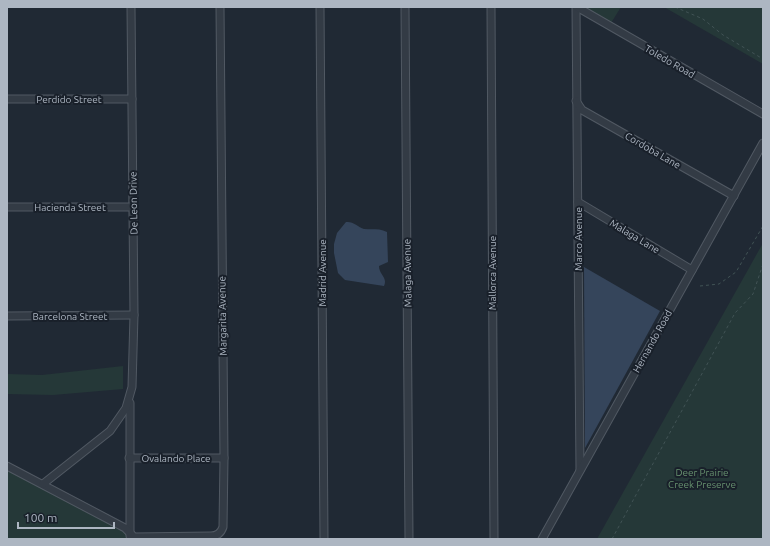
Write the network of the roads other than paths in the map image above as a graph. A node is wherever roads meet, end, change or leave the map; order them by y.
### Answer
1 (131, 7) edge
2 (220, 7) edge
3 (320, 7) edge
4 (405, 7) edge
5 (491, 7) edge
6 (577, 7) edge
7 (7, 99) edge
8 (132, 99) junction
9 (576, 100) junction
10 (763, 114) edge
11 (763, 143) edge
12 (734, 196) junction
13 (578, 202) junction
14 (7, 207) edge
15 (133, 207) junction
16 (692, 270) junction
17 (134, 315) junction
18 (7, 316) edge
19 (130, 398) junction
20 (129, 458) junction
21 (224, 458) junction
22 (7, 466) edge
23 (580, 470) junction
24 (42, 484) junction
25 (130, 536) edge
26 (324, 539) edge
27 (409, 539) edge
28 (494, 539) edge
29 (542, 539) edge

1 - 8 street, De Leon Drive
2 - 21 street, Margarita Avenue
3 - 26 street, Madrid Avenue
4 - 27 street, Malaga Avenue
5 - 28 street, Mallorca Avenue
6 - 9 street, Marco Avenue
6 - 10 street, Toledo Road
7 - 8 street, Perdido Street
8 - 15 street, De Leon Drive
9 - 12 street, Cordoba Lane
9 - 13 street, Marco Avenue
11 - 12 street, Hernando Road
12 - 16 street, Hernando Road
13 - 16 street, Malaga Lane
13 - 23 street, Marco Avenue
14 - 15 street, Hacienda Street
15 - 17 street, De Leon Drive
16 - 23 street, Hernando Road
17 - 18 street, Barcelona Street
17 - 19 street, De Leon Drive
19 - 20 street, De Leon Drive
19 - 24 street, De Leon Drive
20 - 21 street, Ovalando Place
20 - 25 street, De Leon Drive
21 - 25 street, Margarita Avenue
22 - 24 street
23 - 29 street, Hernando Road
24 - 25 street

